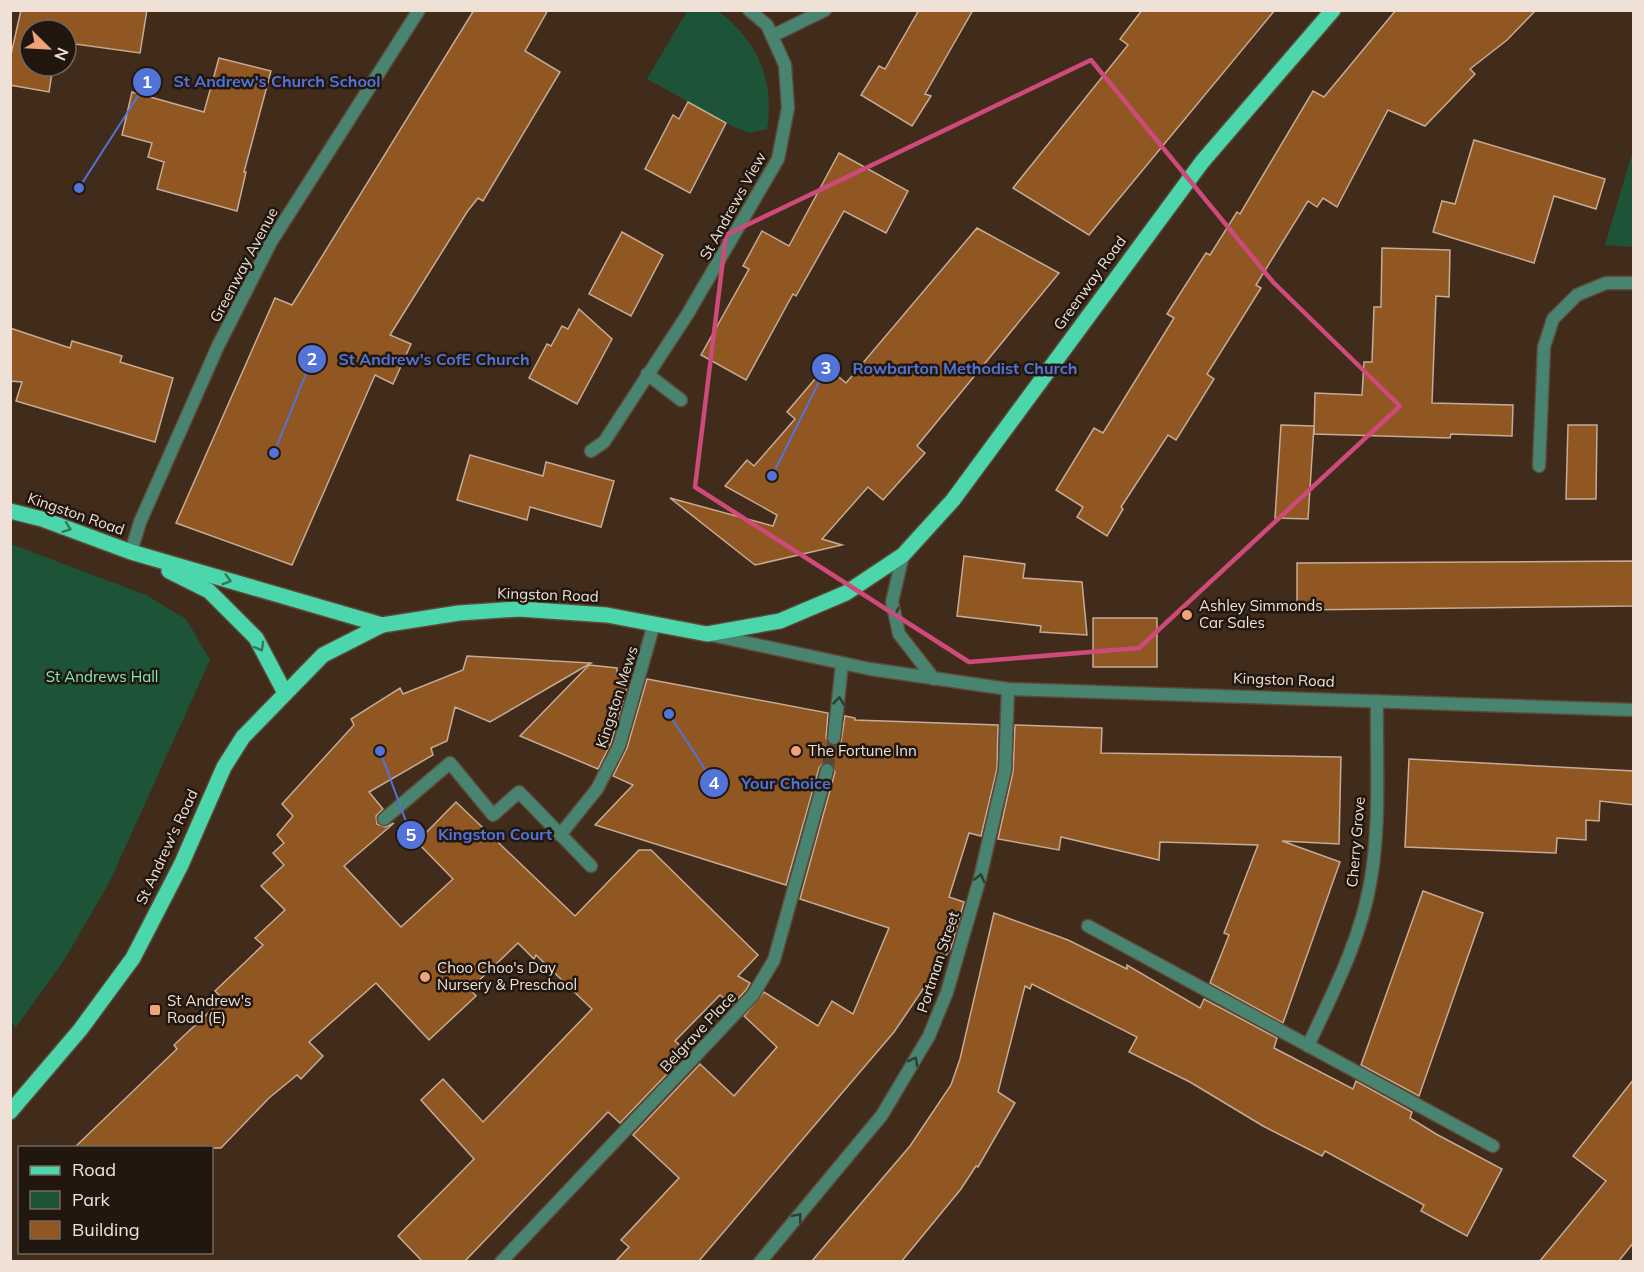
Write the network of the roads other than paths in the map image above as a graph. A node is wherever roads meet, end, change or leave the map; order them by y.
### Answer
1 (419, 10) edge
2 (748, 10) edge
3 (825, 10) edge
4 (1333, 10) edge
5 (772, 36) junction
6 (1634, 283) edge
7 (647, 374) junction
8 (681, 400) dead end
9 (591, 451) dead end
10 (1539, 466) dead end
11 (10, 512) edge
12 (131, 552) junction
13 (903, 555) junction
14 (654, 624) junction
15 (382, 625) junction
16 (707, 634) junction
17 (842, 664) junction
18 (934, 679) junction
19 (1008, 689) junction
20 (285, 693) junction
21 (1377, 701) junction
22 (1634, 710) edge
23 (834, 738) tunnel mouth
24 (827, 770) tunnel mouth
25 (384, 819) dead end
26 (560, 835) junction
27 (591, 866) dead end
28 (1088, 926) dead end
29 (1308, 1046) junction
30 (10, 1112) edge
31 (1493, 1146) dead end
32 (501, 1262) edge
33 (760, 1262) edge

1 - 12 street, Greenway Avenue
2 - 5 street, St Andrews View
3 - 5 street
4 - 13 main road, Greenway Road
5 - 7 street, St Andrews View
6 - 10 street
7 - 8 street
7 - 9 street, St Andrews View
11 -> 12 main road, Kingston Road
12 -> 15 main road, Kingston Road
12 -> 20 main road, Kingston Road
13 - 16 main road, Greenway Road
13 -> 18 street
14 - 15 main road, Kingston Road
14 - 16 main road, Kingston Road
14 - 26 street, Kingston Mews
15 - 20 main road, St Andrew's Road
16 - 17 street, Kingston Road
17 - 18 street, Kingston Road
23 -> 17 street
18 - 19 street, Kingston Road
19 - 21 street, Kingston Road
33 -> 19 street, Portman Street
20 - 30 main road, St Andrew's Road
21 - 22 street, Kingston Road
21 - 29 street, Cherry Grove
24 - 32 street, Belgrave Place
25 - 26 street
26 - 27 street
28 - 29 street
29 - 31 street

